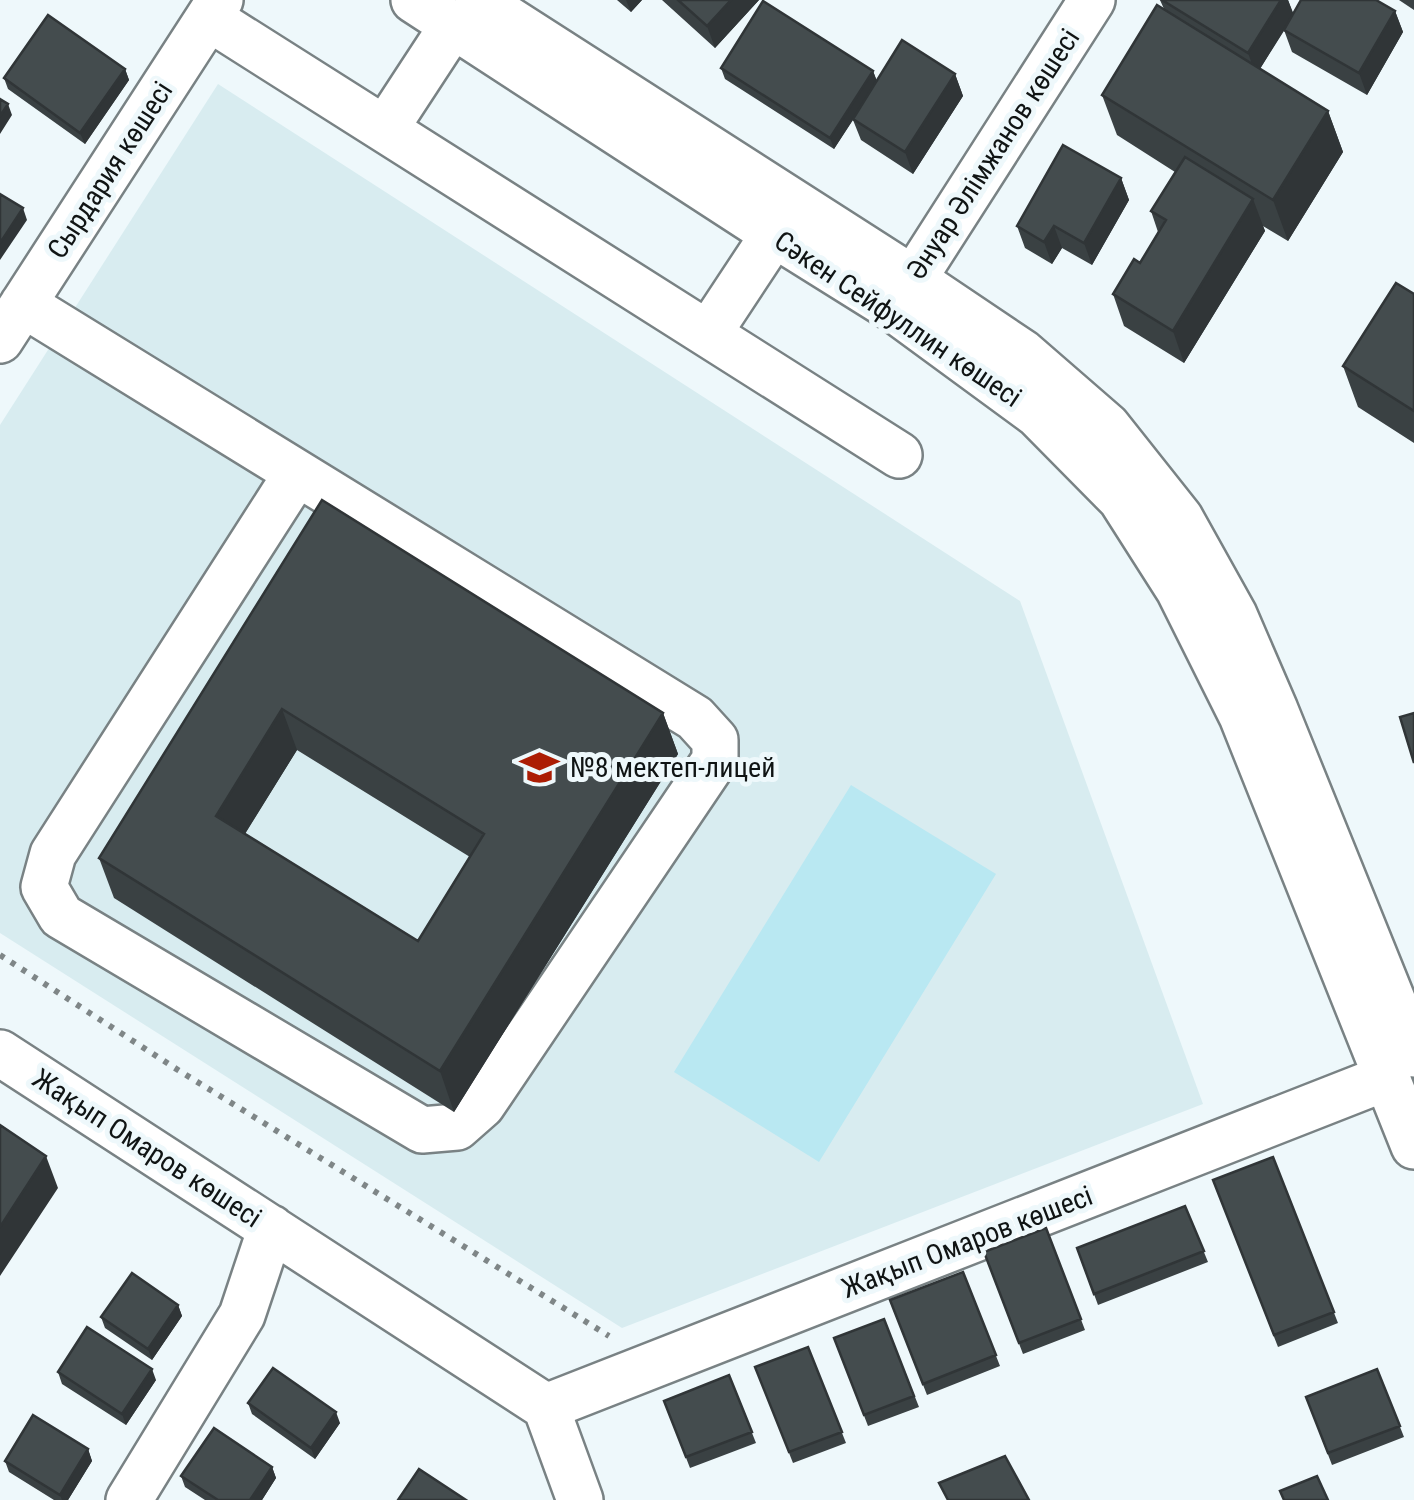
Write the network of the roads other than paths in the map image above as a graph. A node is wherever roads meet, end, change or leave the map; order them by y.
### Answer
1 (414, 0) edge
2 (1092, 0) edge
3 (214, 9) edge
4 (466, 13) edge
5 (385, 129) junction
6 (774, 234) junction
7 (904, 294) junction
8 (12, 322) edge
9 (708, 334) junction
10 (899, 455) dead end
11 (297, 473) junction
12 (1402, 993) edge
13 (0, 1054) edge
14 (1401, 1066) edge
15 (1414, 1146) edge
16 (272, 1228) junction
17 (546, 1407) junction
18 (130, 1500) edge
19 (580, 1500) edge

1 - 4 street, Сәкен Сейфуллин көшесі
2 - 7 street, Әнуар Әлімжанов көшесі
3 - 5 street
3 - 8 street, Сырдария көшесі
4 - 5 street
4 - 6 street, Сәкен Сейфуллин көшесі
4 - 7 street, Сәкен Сейфуллин көшесі
5 - 9 street
6 - 7 street, Сәкен Сейфуллин көшесі
6 - 9 street
7 - 12 street, Сәкен Сейфуллин көшесі
7 - 14 street, Сәкен Сейфуллин көшесі
8 - 11 street
9 - 10 street
11 - 11 street
12 - 14 street, Сәкен Сейфуллин көшесі
13 - 16 street, Жақып Омаров көшесі
14 - 15 street, Сәкен Сейфуллин көшесі
14 - 17 street, Жақып Омаров көшесі
16 - 17 street, Жақып Омаров көшесі
16 - 18 street
17 - 19 street

